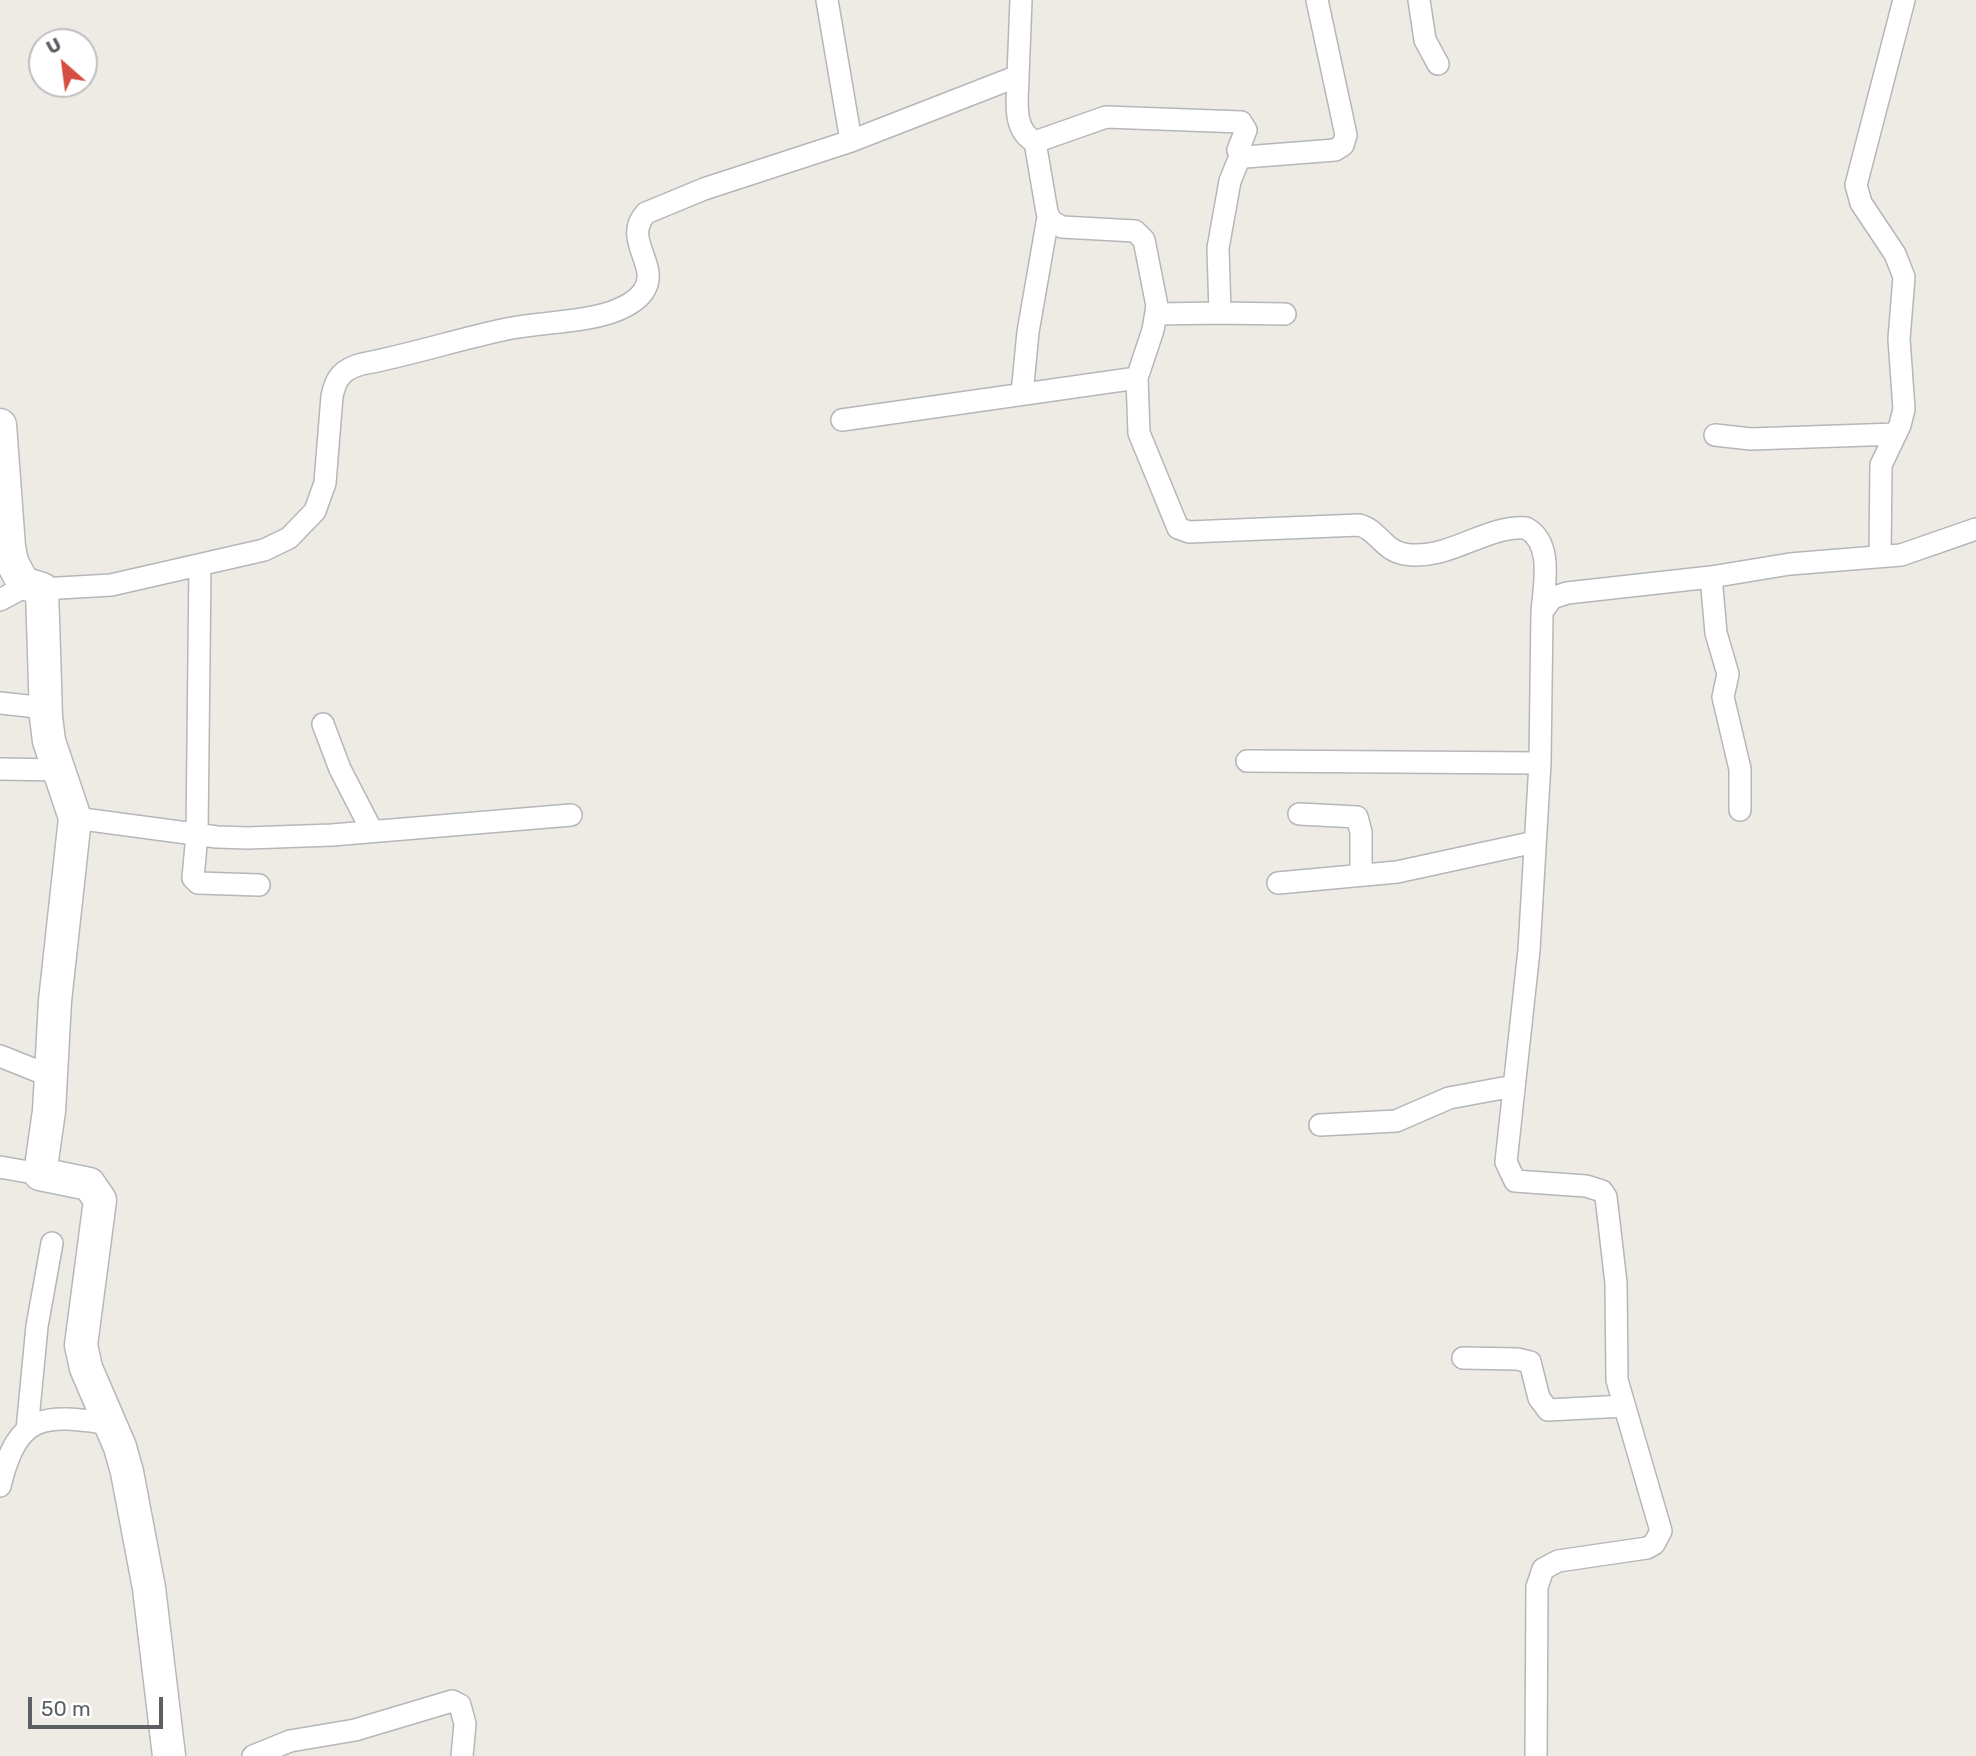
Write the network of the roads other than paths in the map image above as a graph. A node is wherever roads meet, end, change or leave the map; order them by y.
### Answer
1 (827, 0) edge
2 (1021, 0) edge
3 (1317, 0) edge
4 (1419, 0) edge
5 (1904, 0) edge
6 (1438, 64) dead end
7 (1018, 76) junction
8 (850, 141) junction
9 (1035, 142) junction
10 (1241, 154) junction
11 (1048, 217) junction
12 (1220, 313) junction
13 (1156, 314) junction
14 (1285, 314) dead end
15 (1137, 378) junction
16 (1023, 394) junction
17 (842, 420) dead end
18 (0, 425) edge
19 (1896, 434) junction
20 (1714, 435) dead end
21 (1976, 529) edge
22 (1880, 556) junction
23 (200, 566) junction
24 (1711, 577) junction
25 (35, 587) junction
26 (0, 600) edge
27 (1542, 612) junction
28 (0, 703) edge
29 (46, 708) junction
30 (323, 724) dead end
31 (1247, 761) dead end
32 (1540, 762) junction
33 (0, 769) edge
34 (59, 770) junction
35 (1741, 810) dead end
36 (1299, 814) dead end
37 (571, 815) dead end
38 (75, 818) junction
39 (372, 831) junction
40 (197, 834) junction
41 (1535, 842) junction
42 (1361, 873) junction
43 (1278, 883) dead end
44 (259, 885) dead end
45 (0, 1056) edge
46 (50, 1076) junction
47 (1514, 1086) junction
48 (1320, 1125) dead end
49 (0, 1167) edge
50 (40, 1174) junction
51 (52, 1243) dead end
52 (1463, 1358) dead end
53 (1624, 1406) junction
54 (111, 1424) junction
55 (27, 1430) junction
56 (0, 1486) edge
57 (170, 1756) edge
58 (253, 1756) edge
59 (463, 1756) edge
60 (1536, 1756) edge

1 - 8 street
2 - 7 street
3 - 10 street
4 - 6 street
5 - 19 street
7 - 8 street
7 - 9 street
8 - 23 street
9 - 10 street
9 - 11 street
10 - 12 street
11 - 13 street
11 - 16 street
12 - 13 street
12 - 14 street
13 - 15 street
15 - 16 street
15 - 27 street
16 - 17 street
18 - 25 street
19 - 20 street
19 - 22 street
21 - 22 street
22 - 24 street
23 - 25 street
23 - 40 street
24 - 27 street
24 - 35 street
25 - 26 street
25 - 29 street
27 - 32 street
28 - 29 street
29 - 34 street
30 - 39 street
31 - 32 street
32 - 41 street
33 - 34 street
34 - 38 street
36 - 42 street
37 - 39 street
38 - 40 street
38 - 46 street
39 - 40 street
40 - 44 street
41 - 42 street
41 - 47 street
42 - 43 street
45 - 46 street
46 - 50 street
47 - 48 street
47 - 53 street
49 - 50 street
50 - 54 street
51 - 55 street
52 - 53 street
53 - 60 street
54 - 55 street
54 - 57 street
55 - 56 street
58 - 59 street

